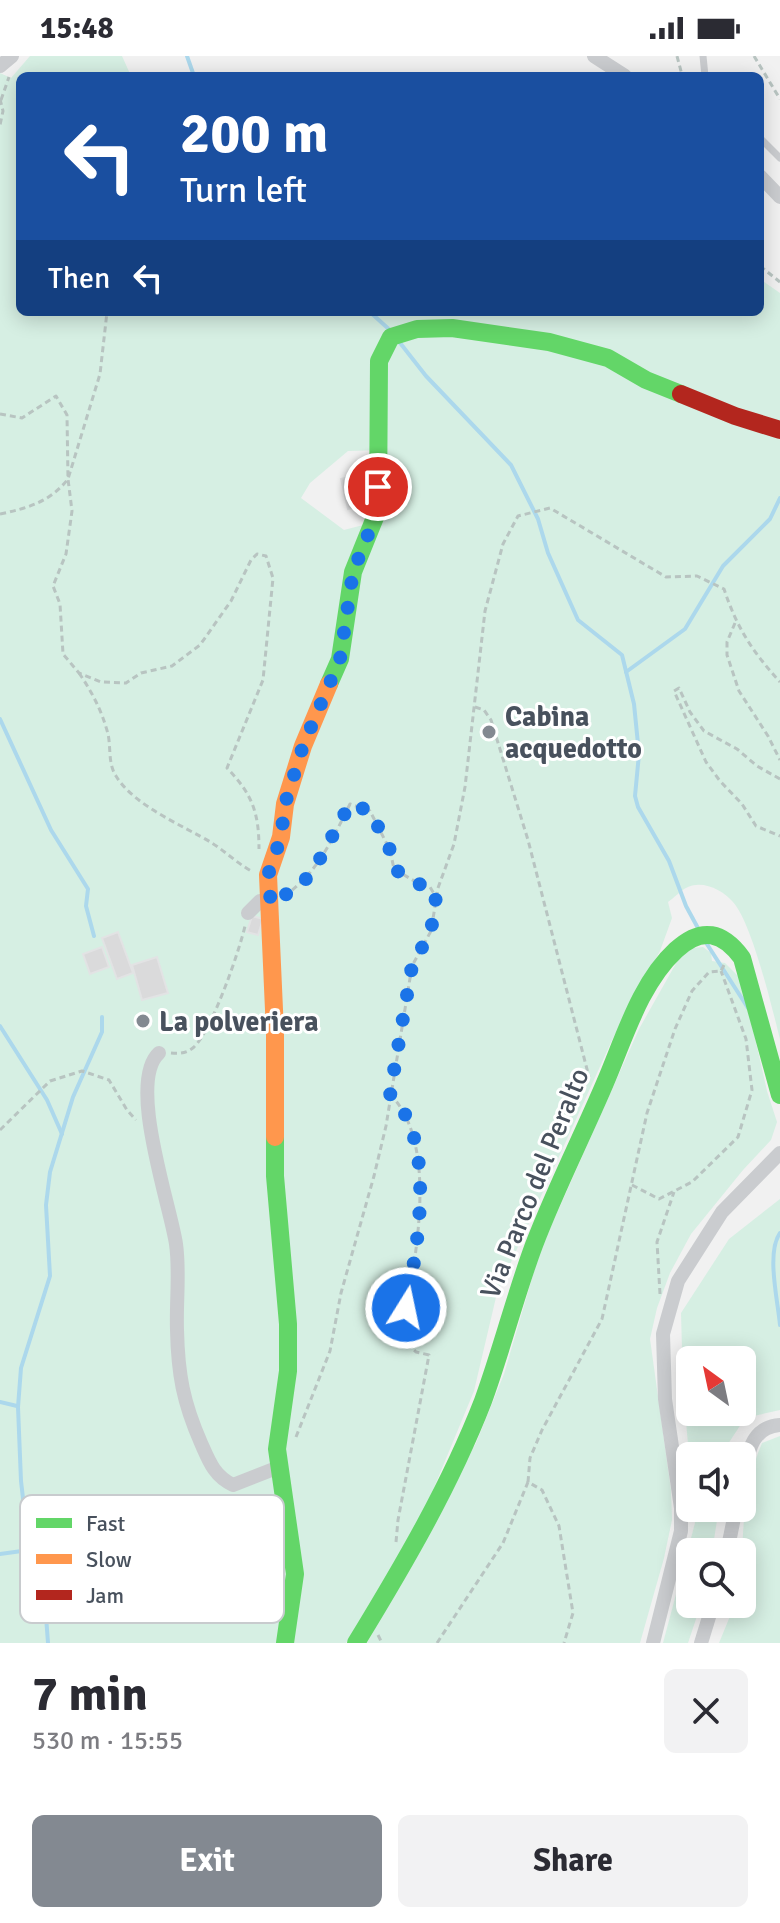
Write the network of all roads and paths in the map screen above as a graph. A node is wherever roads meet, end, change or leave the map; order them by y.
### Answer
1 (12, 56) edge
2 (594, 56) edge
3 (0, 66) edge
4 (619, 72) edge
5 (764, 73) edge
6 (0, 99) edge
7 (780, 99) edge
8 (0, 125) edge
9 (764, 142) edge
10 (780, 158) edge
11 (764, 180) edge
12 (780, 197) edge
13 (764, 269) edge
14 (780, 282) edge
15 (107, 316) edge
16 (0, 414) edge
17 (780, 430) edge
18 (68, 479) junction
19 (0, 514) edge
20 (735, 623) junction
21 (79, 673) junction
22 (780, 682) edge
23 (475, 707) junction
24 (780, 760) edge
25 (780, 779) edge
26 (257, 815) dead end
27 (780, 836) edge
28 (258, 875) dead end
29 (436, 897) junction
30 (271, 904) junction
31 (248, 913) joint
32 (725, 963) dead end
33 (721, 971) junction
34 (159, 1053) joint
35 (390, 1094) junction
36 (780, 1095) edge
37 (596, 1104) junction
38 (0, 1130) edge
39 (151, 1135) junction
40 (780, 1153) edge
41 (632, 1185) junction
42 (674, 1191) junction
43 (659, 1289) dead end
44 (780, 1425) edge
45 (752, 1442) edge
46 (292, 1444) dead end
47 (279, 1467) junction
48 (528, 1482) junction
49 (283, 1495) edge
50 (284, 1500) edge
51 (396, 1544) dead end
52 (709, 1618) edge
53 (285, 1643) edge
54 (356, 1643) edge
55 (437, 1643) edge
56 (564, 1643) edge
57 (653, 1643) edge
58 (701, 1643) edge

1 - 3 street
2 - 4 street
5 - 7 path
6 - 8 path
9 - 10 lane
11 - 12 street
13 - 14 path
15 - 18 path
16 - 18 path
17 - 30 street
18 - 19 path
18 - 21 path
20 - 22 path
20 - 23 path
20 - 24 path
21 - 26 path
21 - 28 path
23 - 29 path
23 - 37 path
25 - 27 path
29 - 30 path
29 - 35 path
30 - 31 street
30 - 47 street
31 - 34 path
32 - 33 path
33 - 41 path
33 - 42 path
34 - 39 street
35 - 46 path
35 - 51 path
36 - 37 street, Via Parco del Peralto
37 - 54 street, Via Parco del Peralto
38 - 39 path
39 - 47 street
40 - 57 street
41 - 42 path
41 - 48 path
42 - 43 path
44 - 45 street
47 - 49 street
48 - 55 path
48 - 56 path
50 - 53 street
52 - 58 street

